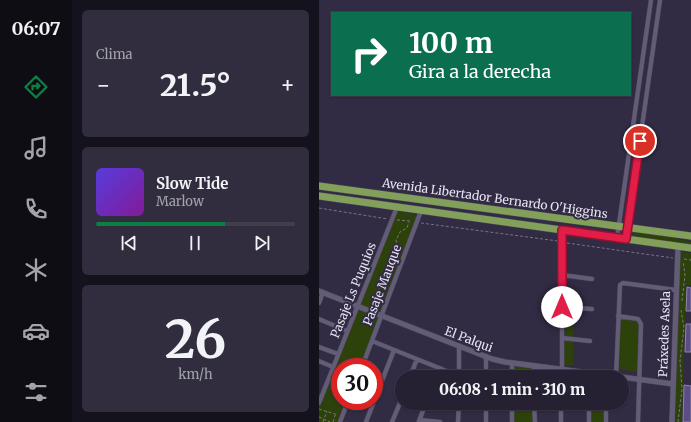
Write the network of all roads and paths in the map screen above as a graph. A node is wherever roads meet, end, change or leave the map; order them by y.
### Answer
1 (651, 0) edge
2 (660, 0) edge
3 (319, 186) edge
4 (319, 196) edge
5 (397, 207) junction
6 (319, 208) edge
7 (421, 211) junction
8 (393, 219) junction
9 (409, 221) junction
10 (417, 222) junction
11 (619, 226) junction
12 (628, 227) junction
13 (562, 230) junction
14 (691, 236) edge
15 (617, 238) junction
16 (626, 239) junction
17 (562, 242) junction
18 (678, 247) junction
19 (691, 248) edge
20 (677, 258) junction
21 (691, 260) edge
22 (562, 276) junction
23 (592, 279) dead end
24 (676, 290) junction
25 (321, 291) edge
26 (319, 303) edge
27 (681, 304) dead end
28 (357, 306) junction
29 (562, 307) junction
30 (592, 309) dead end
31 (681, 310) dead end
32 (372, 312) junction
33 (381, 316) junction
34 (618, 316) junction
35 (319, 319) edge
36 (347, 331) junction
37 (562, 338) junction
38 (372, 340) junction
39 (590, 341) dead end
40 (459, 346) junction
41 (319, 347) edge
42 (394, 350) junction
43 (338, 354) junction
44 (486, 356) junction
45 (336, 358) edge
46 (365, 358) edge
47 (417, 359) junction
48 (319, 361) edge
49 (512, 363) junction
50 (331, 366) edge
51 (534, 366) junction
52 (440, 368) joint
53 (413, 370) edge
54 (445, 370) edge
55 (459, 370) edge
56 (486, 370) edge
57 (512, 370) edge
58 (534, 370) edge
59 (562, 370) joint
60 (616, 370) edge
61 (331, 372) edge
62 (629, 378) edge
63 (639, 380) junction
64 (673, 384) junction
65 (319, 388) edge
66 (324, 390) junction
67 (319, 402) edge
68 (319, 409) edge
69 (345, 410) edge
70 (397, 410) edge
71 (423, 410) edge
72 (459, 410) edge
73 (486, 410) edge
74 (512, 410) edge
75 (535, 410) edge
76 (561, 410) edge
77 (589, 410) edge
78 (606, 410) edge
79 (327, 412) junction
80 (335, 414) junction
81 (319, 417) edge
82 (324, 420) junction
83 (341, 421) edge
84 (419, 421) edge
85 (323, 422) edge
86 (330, 422) edge
87 (333, 422) edge
88 (366, 422) edge
89 (392, 422) edge
90 (440, 422) edge
91 (459, 422) edge
92 (486, 422) edge
93 (512, 422) edge
94 (535, 422) edge
95 (561, 422) edge
96 (589, 422) edge
97 (606, 422) edge
98 (638, 422) edge
99 (672, 422) edge
100 (678, 422) edge

1 - 11 street
2 - 12 street
3 - 11 main road, Avenida Libertador Bernardo O'Higgins
4 - 5 main road, Avenida Libertador Bernardo O'Higgins
5 - 7 main road, Avenida Libertador Bernardo O'Higgins
5 - 8 street, Pasaje Ls Puquios
6 - 8 path
7 - 10 street, Pasaje Mauque
7 - 13 main road, Avenida Libertador Bernardo O'Higgins
8 - 9 path
8 - 28 street, Pasaje Ls Puquios
9 - 10 path
9 - 32 path
10 - 17 path
10 - 33 street, Pasaje Mauque
11 - 12 main road, Avenida Libertador Bernardo O'Higgins
11 - 15 street
12 - 14 main road, Avenida Libertador Bernardo O'Higgins
12 - 16 street
13 - 15 main road, Avenida Libertador Bernardo O'Higgins
13 - 17 street
15 - 16 main road, Avenida Libertador Bernardo O'Higgins
16 - 18 main road, Avenida Libertador Bernardo O'Higgins
17 - 20 path
17 - 22 street
18 - 19 main road, Avenida Libertador Bernardo O'Higgins
18 - 20 street, Práxedes Asela
20 - 24 street, Práxedes Asela
21 - 27 path
22 - 23 street
22 - 29 street
24 - 34 street
24 - 64 street, Práxedes Asela
25 - 26 street
25 - 28 street, El Palqui
28 - 32 street, El Palqui
28 - 36 street, Pasaje Ls Puquios
29 - 30 street
29 - 37 street
31 - 100 path
32 - 33 street, El Palqui
33 - 38 street, Pasaje Mauque
33 - 40 street, El Palqui
34 - 60 street
34 - 63 street
35 - 36 street
36 - 43 street, Pasaje Ls Puquios
37 - 39 street
37 - 59 street
38 - 42 street
38 - 46 street, Pasaje Mauque
40 - 44 street, El Palqui
40 - 55 street
41 - 43 street
42 - 47 street
42 - 88 street
43 - 45 street, Pasaje Ls Puquios
44 - 49 street, El Palqui
44 - 56 street
47 - 52 street
47 - 53 street
48 - 50 street
49 - 51 street, El Palqui
49 - 57 street
51 - 58 street
51 - 59 street, El Palqui
52 - 54 street
61 - 66 street, Pasaje Ls Puquios
62 - 63 street, El Palqui
63 - 64 street, El Palqui
63 - 98 street
64 - 99 street, Práxedes Asela
65 - 66 street
66 - 67 street, Pasaje Ls Puquios
68 - 79 path
69 - 83 street
70 - 89 street
71 - 84 street
72 - 91 street
73 - 92 street
74 - 93 street
75 - 94 street
76 - 95 street
77 - 96 street
78 - 97 street
79 - 80 path
79 - 82 path
80 - 83 path
80 - 87 path
81 - 82 path
82 - 85 path
82 - 86 path
84 - 90 street

